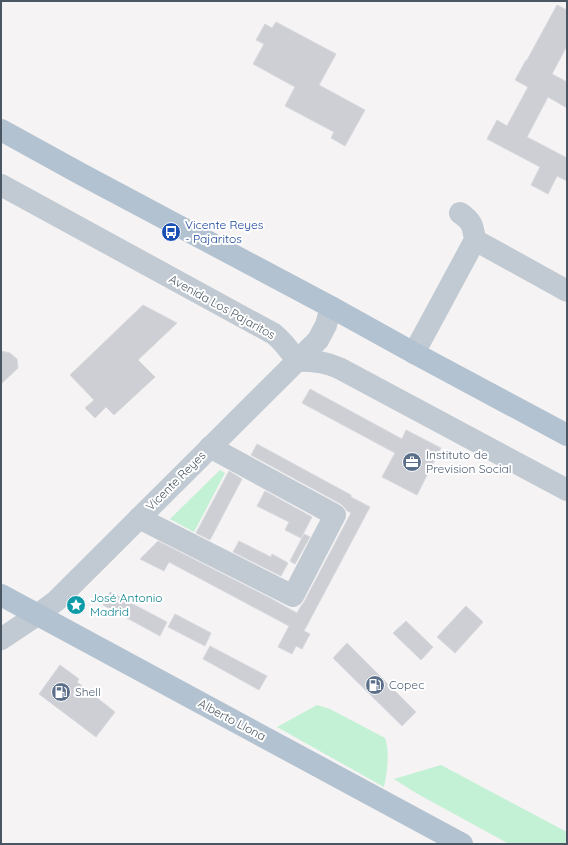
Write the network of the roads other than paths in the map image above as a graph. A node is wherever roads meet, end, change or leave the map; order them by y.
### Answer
1 (1, 130) edge
2 (1, 185) edge
3 (460, 213) dead end
4 (475, 240) junction
5 (567, 291) edge
6 (331, 307) junction
7 (414, 353) junction
8 (297, 361) junction
9 (567, 435) edge
10 (210, 447) junction
11 (567, 490) edge
12 (139, 518) junction
13 (1, 595) edge
14 (37, 615) junction
15 (1, 639) edge
16 (462, 844) edge

1 - 6 main road
2 - 8 street, Avenida Los Pajaritos
3 - 4 street
4 - 5 street
4 - 7 street
6 - 7 main road
6 - 8 street, Vicente Reyes
7 - 9 main road
8 - 10 street, Vicente Reyes
8 - 11 street
10 - 12 street, Vicente Reyes
10 - 12 street
12 - 14 street, Vicente Reyes
13 - 14 main road, Alberto Llona
14 - 15 street, Vicente Reyes
14 - 16 main road, Alberto Llona

